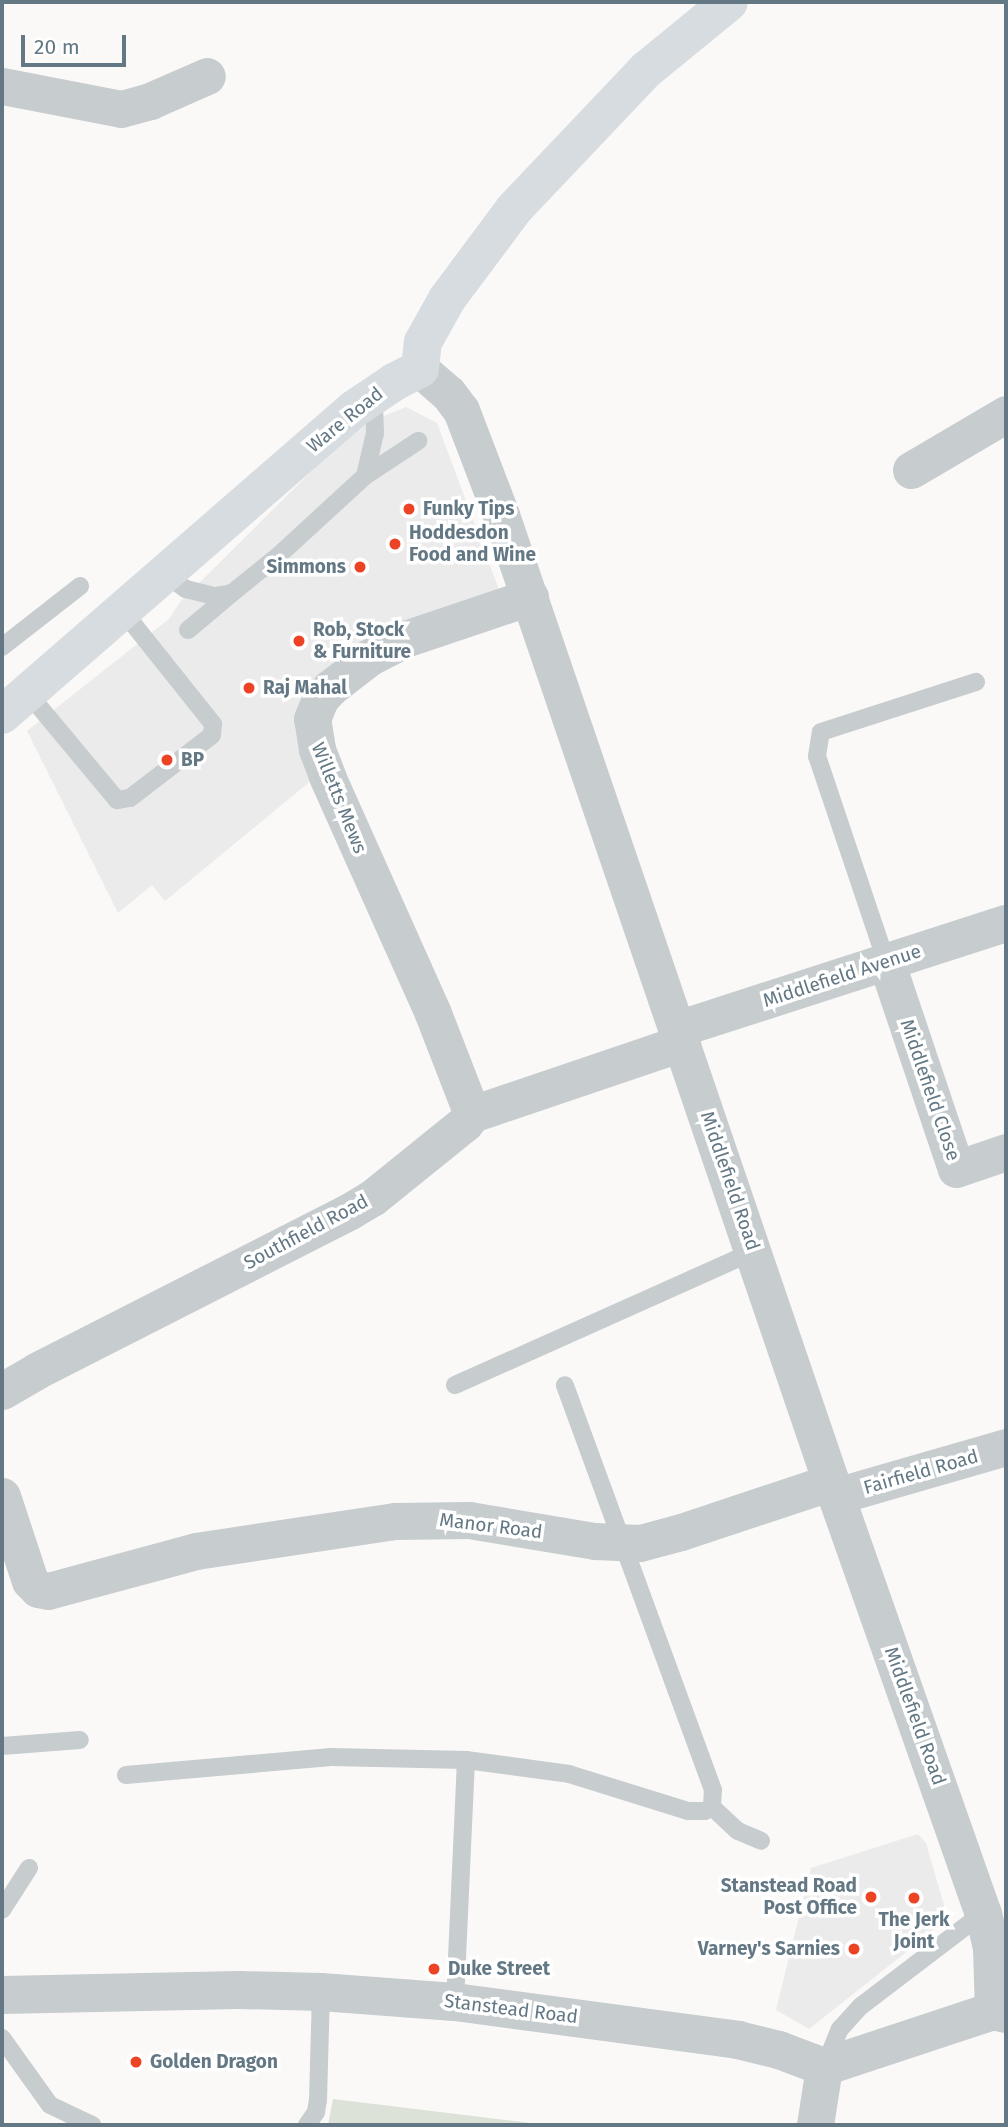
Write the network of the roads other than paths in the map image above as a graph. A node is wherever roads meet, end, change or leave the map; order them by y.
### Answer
1 (729, 2) edge
2 (206, 76) dead end
3 (2, 86) edge
4 (420, 369) junction
5 (374, 394) junction
6 (1005, 420) edge
7 (418, 441) dead end
8 (911, 471) dead end
9 (365, 476) junction
10 (165, 575) junction
11 (80, 586) dead end
12 (232, 593) junction
13 (530, 597) junction
14 (122, 610) junction
15 (188, 630) dead end
16 (2, 647) edge
17 (976, 682) dead end
18 (15, 704) edge
19 (1006, 923) edge
20 (886, 961) junction
21 (680, 1036) junction
22 (472, 1114) junction
23 (1006, 1152) edge
24 (754, 1251) junction
25 (455, 1385) dead end
26 (565, 1385) dead end
27 (2, 1391) edge
28 (1006, 1447) edge
29 (834, 1489) junction
30 (2, 1496) edge
31 (623, 1543) junction
32 (80, 1740) dead end
33 (2, 1746) edge
34 (466, 1760) junction
35 (126, 1775) dead end
36 (712, 1807) junction
37 (761, 1841) dead end
38 (29, 1868) dead end
39 (2, 1910) edge
40 (983, 1913) junction
41 (321, 1992) junction
42 (2, 1995) edge
43 (455, 2002) junction
44 (1000, 2012) edge
45 (2, 2038) edge
46 (824, 2067) junction
47 (92, 2125) edge
48 (307, 2125) edge
49 (815, 2125) edge

1 - 4 main road
2 - 3 street
4 - 5 main road, Ware Road
4 - 13 street, Middlefield Road
5 - 9 lane
5 - 10 main road, Ware Road
6 - 8 street
7 - 9 lane
9 - 12 lane
10 - 12 lane
10 - 14 main road, Ware Road
11 - 16 lane
12 - 15 lane
13 - 21 street, Middlefield Road
13 - 22 street, Willetts Mews
14 - 18 main road, Ware Road
14 - 18 lane
17 - 20 lane
19 - 20 street, Middlefield Avenue
20 - 21 street, Middlefield Avenue
20 - 23 street, Middlefield Close
21 - 22 street, Southfield Road
21 - 24 street, Middlefield Road
22 - 27 street, Southfield Road
24 - 25 lane
24 - 29 street, Middlefield Road
26 - 31 lane
28 - 29 street, Fairfield Road
29 - 31 street, Manor Road
29 - 40 street, Middlefield Road
30 - 31 street, Manor Road
31 - 36 lane
32 - 33 lane
34 - 35 lane
34 - 36 lane
34 - 43 lane
36 - 37 lane
38 - 39 lane
40 - 44 street, Middlefield Road
40 - 46 lane
41 - 42 street, Stanstead Road
41 - 43 street, Stanstead Road
41 - 48 lane
43 - 46 street, Stanstead Road
44 - 46 street
45 - 47 lane
46 - 49 street

